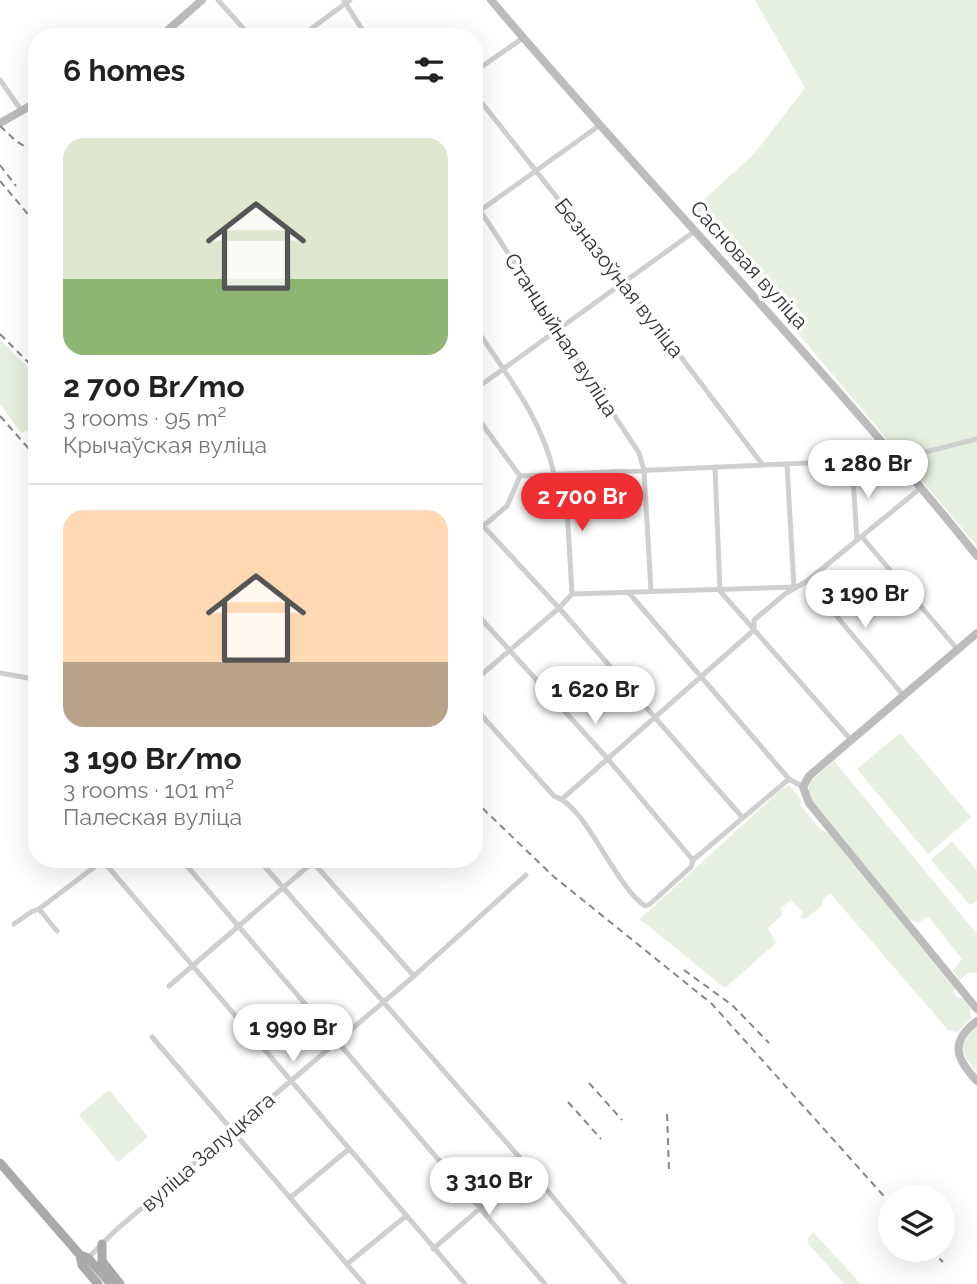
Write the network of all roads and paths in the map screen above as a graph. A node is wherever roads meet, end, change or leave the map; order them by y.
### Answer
1 (202, 0) edge
2 (218, 0) edge
3 (491, 0) edge
4 (346, 1) edge
5 (170, 28) edge
6 (243, 28) edge
7 (312, 28) edge
8 (362, 28) edge
9 (523, 38) junction
10 (483, 66) edge
11 (0, 80) edge
12 (483, 104) edge
13 (28, 106) edge
14 (21, 110) junction
15 (0, 123) edge
16 (600, 125) junction
17 (536, 170) junction
18 (483, 208) edge
19 (483, 215) edge
20 (695, 231) junction
21 (625, 283) junction
22 (559, 331) junction
23 (483, 339) edge
24 (503, 370) junction
25 (483, 384) edge
26 (483, 425) edge
27 (977, 439) edge
28 (898, 459) junction
29 (852, 462) junction
30 (762, 464) junction
31 (787, 465) junction
32 (715, 468) junction
33 (644, 470) junction
34 (554, 474) junction
35 (565, 474) junction
36 (520, 476) junction
37 (922, 487) junction
38 (483, 526) joint
39 (860, 538) junction
40 (977, 556) edge
41 (807, 581) junction
42 (794, 587) junction
43 (651, 591) junction
44 (720, 591) junction
45 (629, 593) junction
46 (572, 594) junction
47 (559, 608) junction
48 (483, 621) edge
49 (754, 630) junction
50 (977, 633) edge
51 (958, 650) junction
52 (510, 651) junction
53 (0, 673) edge
54 (483, 674) edge
55 (699, 677) junction
56 (28, 678) edge
57 (903, 695) junction
58 (654, 716) junction
59 (483, 717) edge
60 (851, 740) junction
61 (607, 758) junction
62 (789, 779) junction
63 (803, 787) junction
64 (562, 799) junction
65 (742, 817) junction
66 (693, 860) junction
67 (93, 868) edge
68 (111, 868) edge
69 (189, 868) edge
70 (266, 868) edge
71 (303, 868) edge
72 (317, 868) edge
73 (526, 875) dead end
74 (283, 887) junction
75 (39, 909) junction
76 (14, 924) dead end
77 (238, 927) junction
78 (57, 931) dead end
79 (192, 967) junction
80 (414, 976) junction
81 (169, 986) dead end
82 (383, 1003) junction
83 (977, 1009) edge
84 (977, 1020) edge
85 (152, 1037) dead end
86 (338, 1042) junction
87 (290, 1081) junction
88 (977, 1081) edge
89 (233, 1131) junction
90 (349, 1149) junction
91 (0, 1163) edge
92 (528, 1167) junction
93 (291, 1197) junction
94 (479, 1208) junction
95 (406, 1216) junction
96 (102, 1244) junction
97 (433, 1249) junction
98 (83, 1259) junction
99 (347, 1264) junction
100 (98, 1284) edge
101 (111, 1284) edge
102 (120, 1284) edge
103 (364, 1284) edge
104 (463, 1284) edge
105 (545, 1284) edge
106 (625, 1284) edge

1 - 5 main road
2 - 6 street
3 - 9 main road, Сасновая вуліца
4 - 7 street
4 - 8 street
9 - 10 street
9 - 16 main road, Сасновая вуліца
11 - 14 street
12 - 17 street, Безназоўная вуліца
13 - 14 main road
14 - 15 main road
16 - 17 street
16 - 20 main road, Сасновая вуліца
17 - 18 street
17 - 21 street, Безназоўная вуліца
19 - 22 street, Станцыйная вуліца
20 - 21 street
20 - 28 main road, Сасновая вуліца
21 - 22 street
21 - 30 street, Безназоўная вуліца
22 - 24 street
22 - 33 street, Станцыйная вуліца
23 - 24 street
24 - 25 street
24 - 34 street
26 - 36 street
27 - 28 street
28 - 29 street
28 - 37 main road, Сасновая вуліца
29 - 31 street
29 - 39 street
30 - 31 street
30 - 32 street
31 - 42 street
32 - 33 street
32 - 44 street
33 - 35 street
33 - 43 street
34 - 35 street
34 - 36 street
35 - 46 street
36 - 38 street
37 - 39 street
37 - 40 main road, Сасновая вуліца
38 - 47 street
39 - 41 street
39 - 51 street
41 - 42 street
41 - 57 street
42 - 44 street
42 - 49 street
43 - 44 street
43 - 45 street
44 - 49 street
45 - 46 street
45 - 55 street
46 - 47 street
47 - 52 street
47 - 58 street
48 - 52 street
49 - 55 street
49 - 60 street
50 - 51 main road
51 - 57 main road
52 - 54 street
52 - 61 street
53 - 56 street
55 - 58 street
55 - 62 street
57 - 60 main road
58 - 61 street
58 - 65 street
59 - 64 street
60 - 63 main road
61 - 64 street
61 - 66 street
62 - 63 street
62 - 65 street
63 - 83 main road
64 - 66 street
65 - 66 street
67 - 75 street
68 - 79 street
69 - 77 street
70 - 74 street
71 - 74 street
72 - 80 street
73 - 80 street, вуліца Залуцкага
74 - 77 street
74 - 82 street
75 - 76 street
75 - 78 street
77 - 79 street
77 - 86 street
79 - 81 street
79 - 87 street
80 - 82 street, вуліца Залуцкага
82 - 86 street, вуліца Залуцкага
82 - 92 street
84 - 88 main road
85 - 89 street
86 - 87 street, вуліца Залуцкага
86 - 94 street
87 - 89 street, вуліца Залуцкага
87 - 90 street
89 - 93 street
89 - 96 street, вуліца Залуцкага
90 - 93 street
90 - 95 street
91 - 98 main road
92 - 94 street
92 - 106 street
93 - 99 street
94 - 97 street
94 - 105 street
95 - 97 street
95 - 99 street
96 - 98 street, вуліца Залуцкага
96 - 102 main road
97 - 104 street
98 - 100 main road
98 - 101 main road
99 - 103 street

